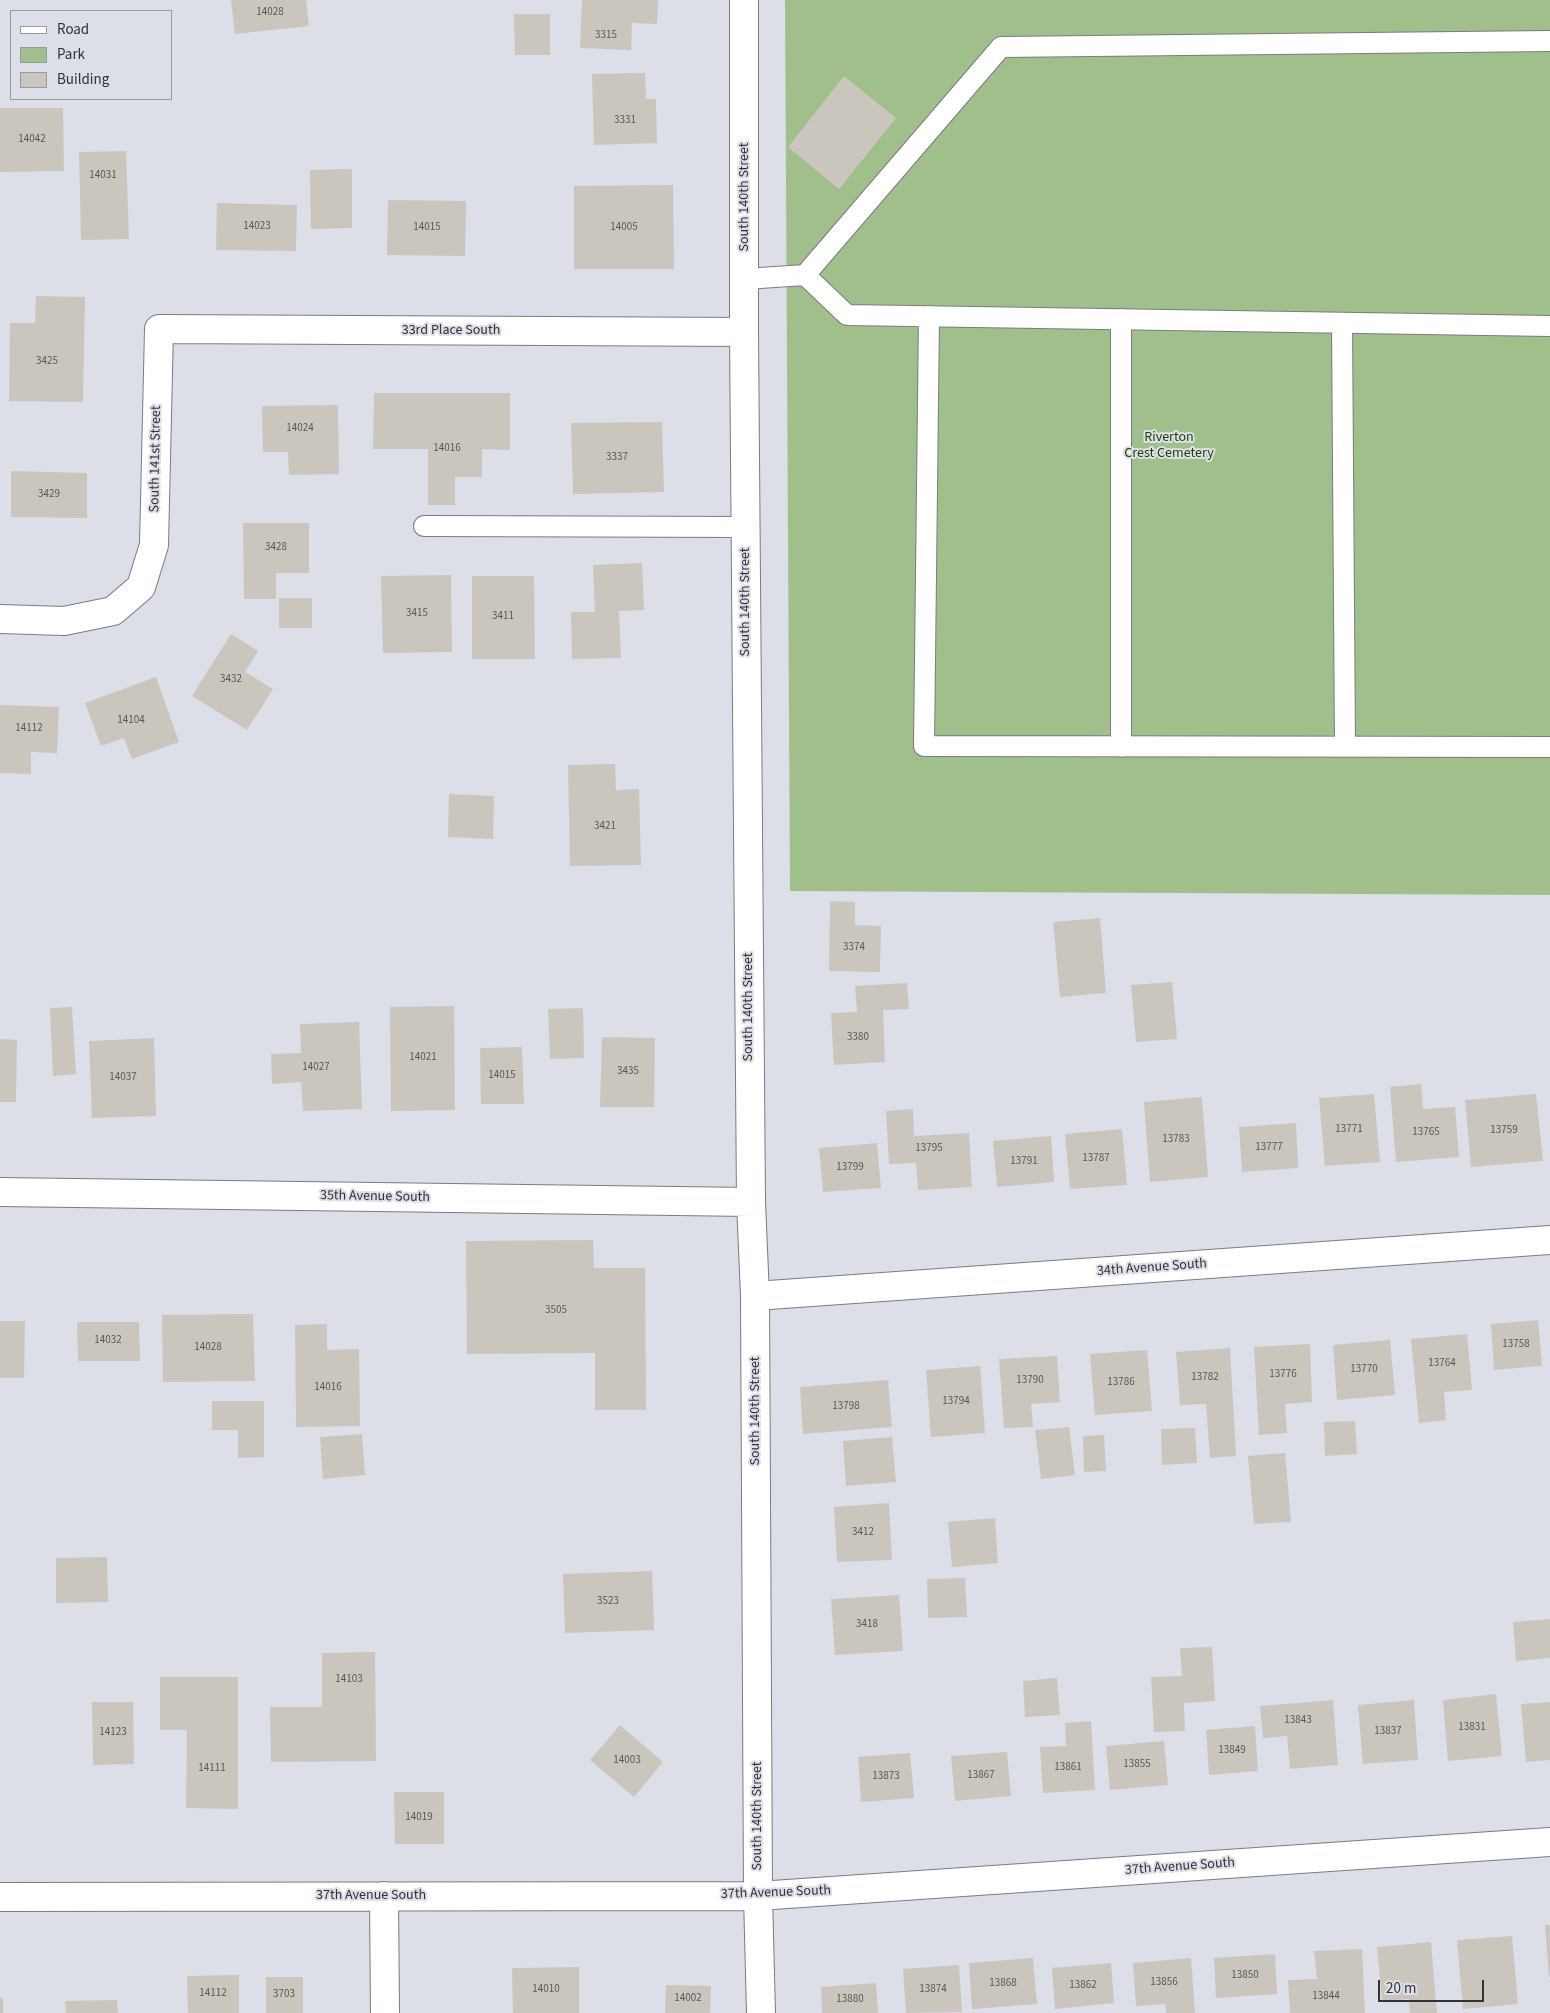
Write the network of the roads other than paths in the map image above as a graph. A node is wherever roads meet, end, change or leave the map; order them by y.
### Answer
1 (744, 0) edge
2 (1550, 41) edge
3 (805, 275) junction
4 (745, 279) junction
5 (929, 316) junction
6 (1121, 319) junction
7 (1342, 323) junction
8 (1550, 326) edge
9 (159, 329) joint
10 (744, 332) junction
11 (424, 526) dead end
12 (746, 527) junction
13 (0, 619) edge
14 (1121, 747) junction
15 (1345, 747) junction
16 (1550, 747) edge
17 (0, 1192) edge
18 (751, 1202) junction
19 (1550, 1240) edge
20 (755, 1296) junction
21 (1550, 1842) edge
22 (384, 1896) junction
23 (758, 1896) junction
24 (0, 1897) edge
25 (385, 2013) edge
26 (761, 2013) edge

1 - 4 street, South 140th Street
2 - 3 lane
3 - 4 lane
3 - 5 lane
4 - 10 street, South 140th Street
5 - 6 lane
5 - 14 lane
6 - 7 lane
6 - 14 lane
7 - 8 lane
7 - 15 lane
9 - 10 street, 33rd Place South
9 - 13 street, South 141st Street
10 - 12 street, South 140th Street
11 - 12 lane
12 - 18 street, South 140th Street
14 - 15 lane
15 - 16 lane
17 - 18 street, 35th Avenue South
18 - 20 street, South 140th Street
19 - 20 street, 34th Avenue South
20 - 23 street, South 140th Street
21 - 23 street, 37th Avenue South
22 - 23 street, 37th Avenue South
22 - 24 street, 37th Avenue South
22 - 25 street
23 - 26 street, South 140th Street

